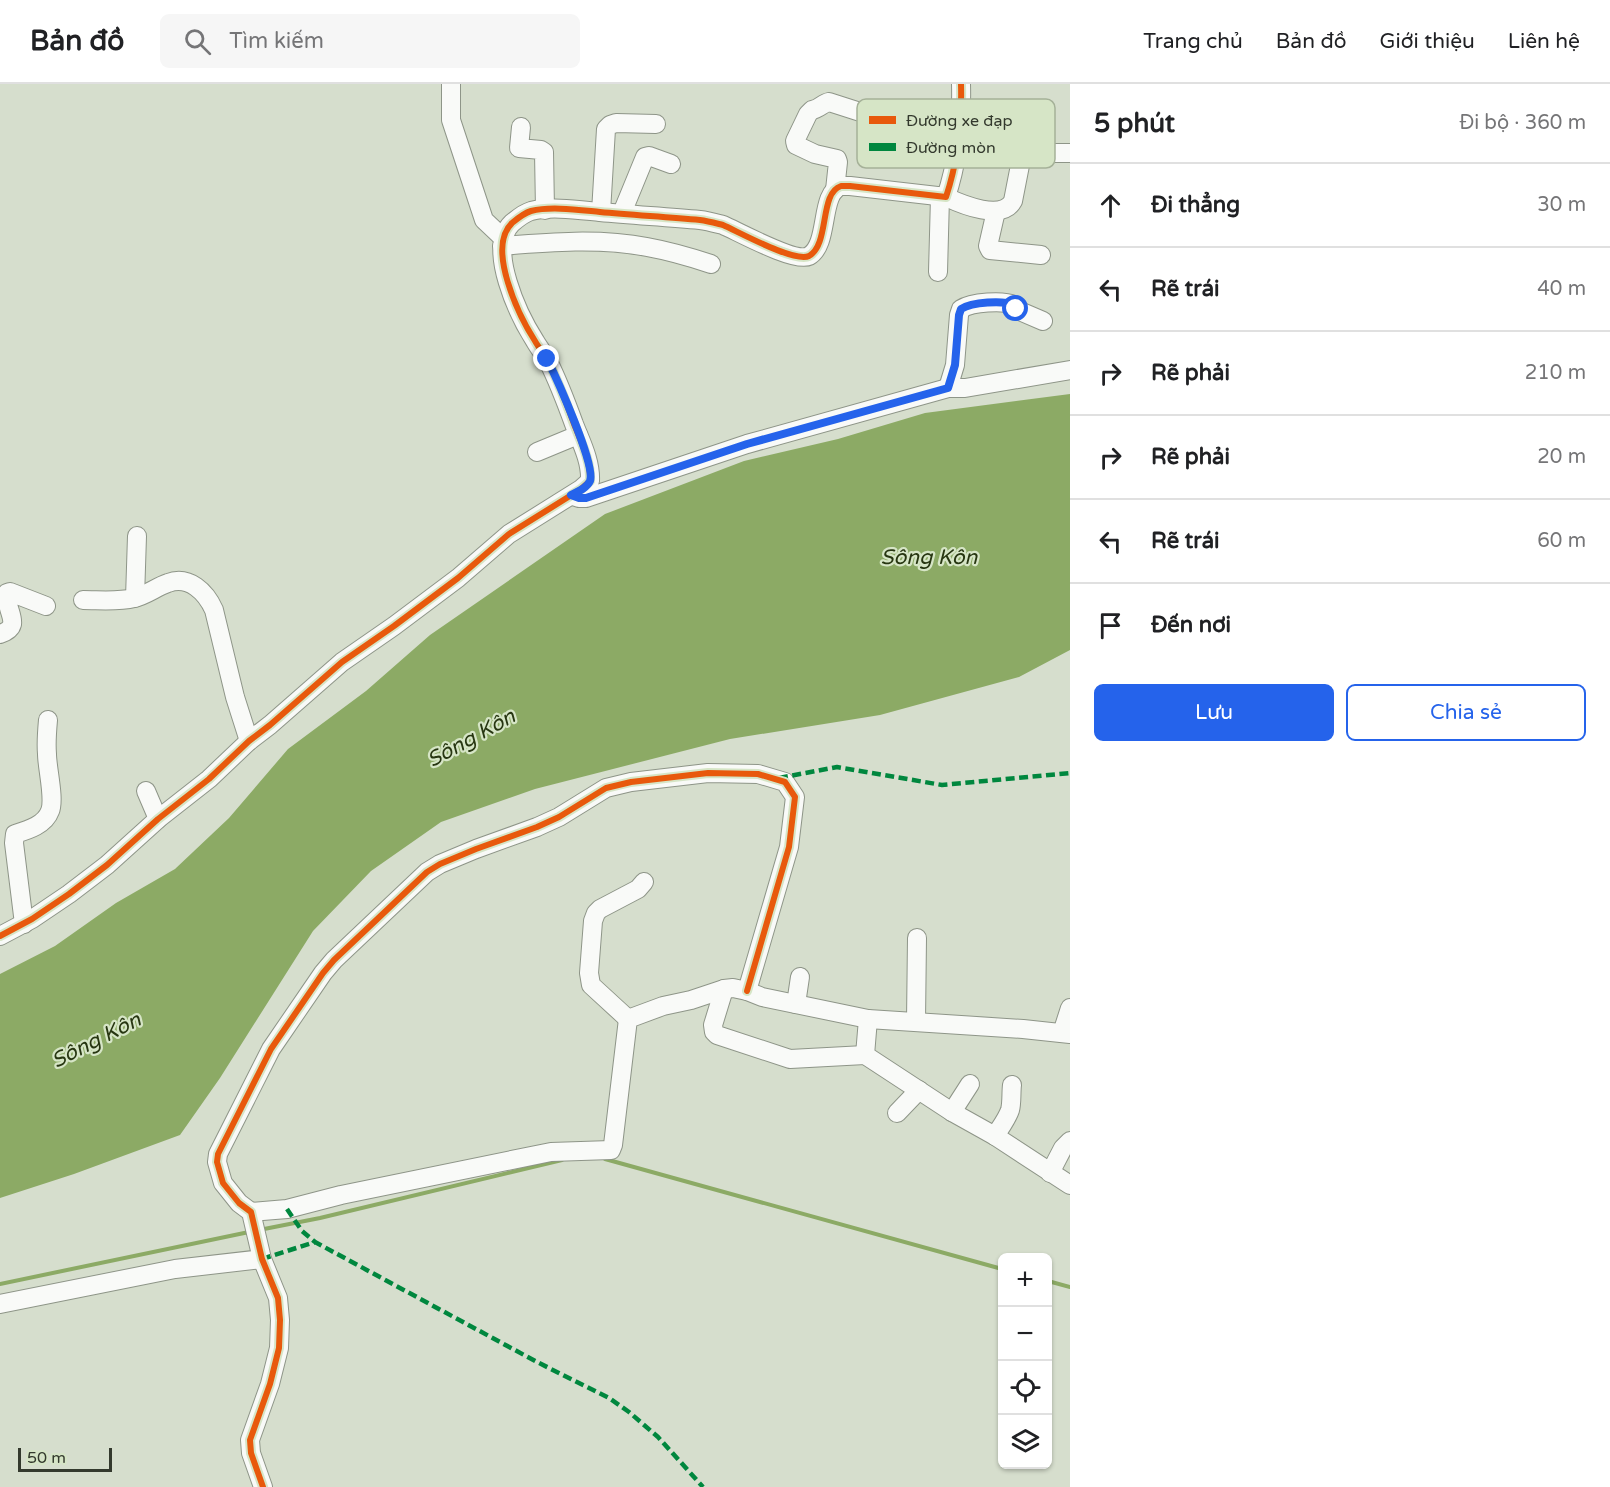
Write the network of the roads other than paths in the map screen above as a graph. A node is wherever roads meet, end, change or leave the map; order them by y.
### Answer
1 (451, 84) edge
2 (961, 84) edge
3 (961, 99) edge
4 (857, 111) edge
5 (656, 124) dead end
6 (521, 127) dead end
7 (671, 164) dead end
8 (952, 168) edge
9 (1019, 168) edge
10 (835, 190) junction
11 (943, 197) junction
12 (545, 210) junction
13 (996, 211) junction
14 (612, 213) junction
15 (503, 242) junction
16 (612, 242) junction
17 (1041, 255) dead end
18 (711, 264) dead end
19 (938, 272) dead end
20 (1043, 321) dead end
21 (1070, 370) edge
22 (948, 388) junction
23 (578, 435) junction
24 (537, 452) dead end
25 (571, 495) junction
26 (136, 536) dead end
27 (135, 598) junction
28 (83, 600) dead end
29 (46, 606) dead end
30 (0, 634) edge
31 (48, 720) dead end
32 (249, 741) junction
33 (146, 791) dead end
34 (158, 819) junction
35 (8, 831) edge
36 (644, 882) dead end
37 (24, 924) junction
38 (0, 936) edge
39 (917, 938) dead end
40 (800, 977) dead end
41 (724, 989) junction
42 (747, 991) junction
43 (796, 1004) junction
44 (1070, 1008) edge
45 (628, 1019) junction
46 (868, 1019) junction
47 (916, 1021) junction
48 (1066, 1034) edge
49 (865, 1054) junction
50 (970, 1084) dead end
51 (1012, 1085) dead end
52 (919, 1090) junction
53 (952, 1112) junction
54 (897, 1113) dead end
55 (995, 1136) junction
56 (1070, 1141) edge
57 (1050, 1173) junction
58 (1070, 1185) edge
59 (252, 1216) junction
60 (262, 1260) junction
61 (0, 1304) edge
62 (264, 1487) edge

1 - 15 street
2 - 3 street
4 - 10 street
5 - 14 street
6 - 12 street
7 - 14 street
8 - 11 street
9 - 13 street
10 - 11 street
10 - 14 street
11 - 13 street
11 - 19 street
12 - 14 street
12 - 15 street
13 - 17 street
14 - 16 street
15 - 16 street
15 - 23 street
16 - 18 street
20 - 22 street
21 - 22 street
22 - 25 street
23 - 24 street
23 - 25 street
25 - 32 street
26 - 27 street
27 - 28 street
27 - 32 street
29 - 30 street
31 - 35 street
32 - 34 street
33 - 34 street
34 - 37 street
35 - 37 street
36 - 45 street
37 - 38 street
39 - 47 street
40 - 43 street
41 - 42 street
41 - 45 street
41 - 49 street
42 - 43 street
42 - 59 street
43 - 46 street
44 - 48 street
45 - 59 street
46 - 47 street
46 - 49 street
47 - 48 street
49 - 52 street
50 - 53 street
51 - 55 street
52 - 53 street
52 - 54 street
53 - 55 street
55 - 57 street
56 - 57 street
57 - 58 street
59 - 60 street
60 - 61 street
60 - 62 street

